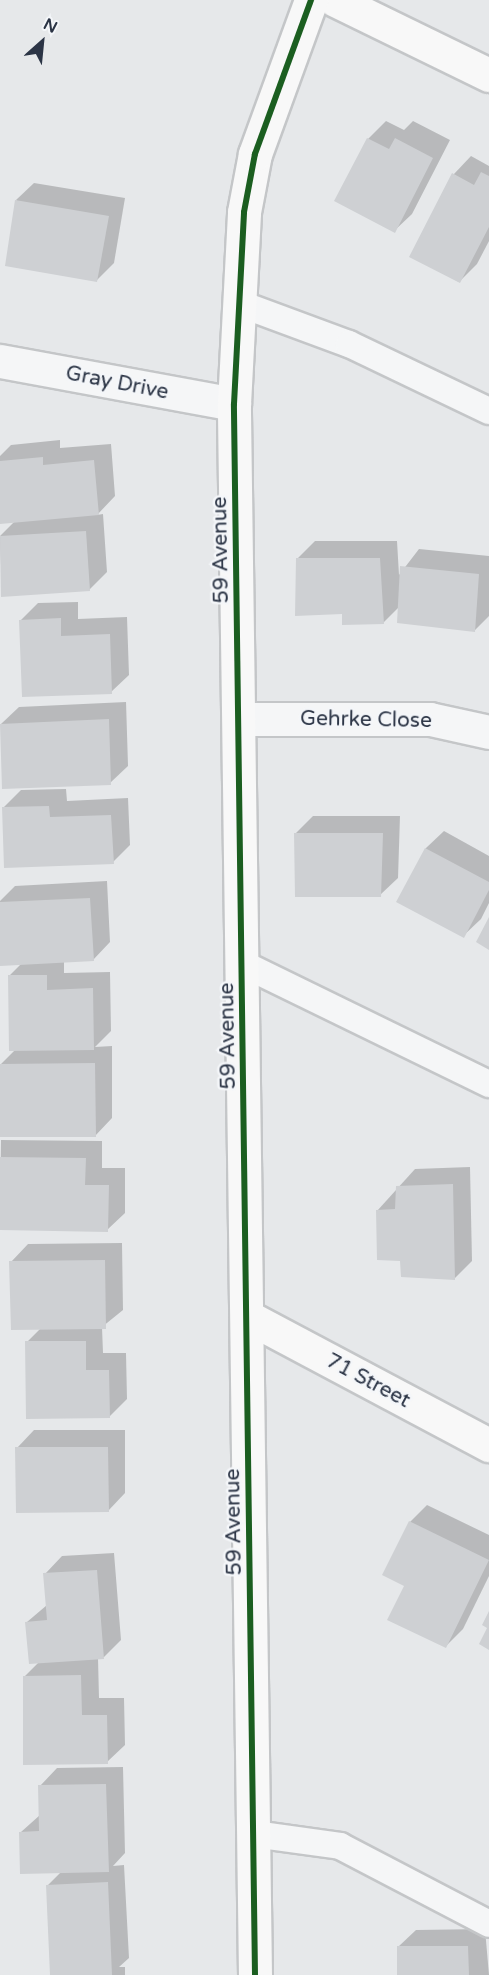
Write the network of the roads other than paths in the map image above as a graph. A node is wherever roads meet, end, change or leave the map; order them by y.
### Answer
1 (311, 0) edge
2 (335, 0) edge
3 (489, 75) edge
4 (238, 303) junction
5 (0, 361) edge
6 (234, 404) junction
7 (489, 411) edge
8 (241, 719) junction
9 (489, 732) edge
10 (243, 964) junction
11 (489, 1084) edge
12 (248, 1317) junction
13 (489, 1444) edge
14 (254, 1834) junction
15 (489, 1924) edge
16 (255, 1975) edge

1 - 4 street, 59 Avenue
2 - 3 street
4 - 6 street, 59 Avenue
4 - 7 lane
5 - 6 street, Gray Drive
6 - 8 street, 59 Avenue
8 - 9 street, Gehrke Close
8 - 10 street, 59 Avenue
10 - 11 lane
10 - 12 street, 59 Avenue
12 - 13 street, 71 Street
12 - 14 street, 59 Avenue
14 - 15 lane
14 - 16 street, 59 Avenue

